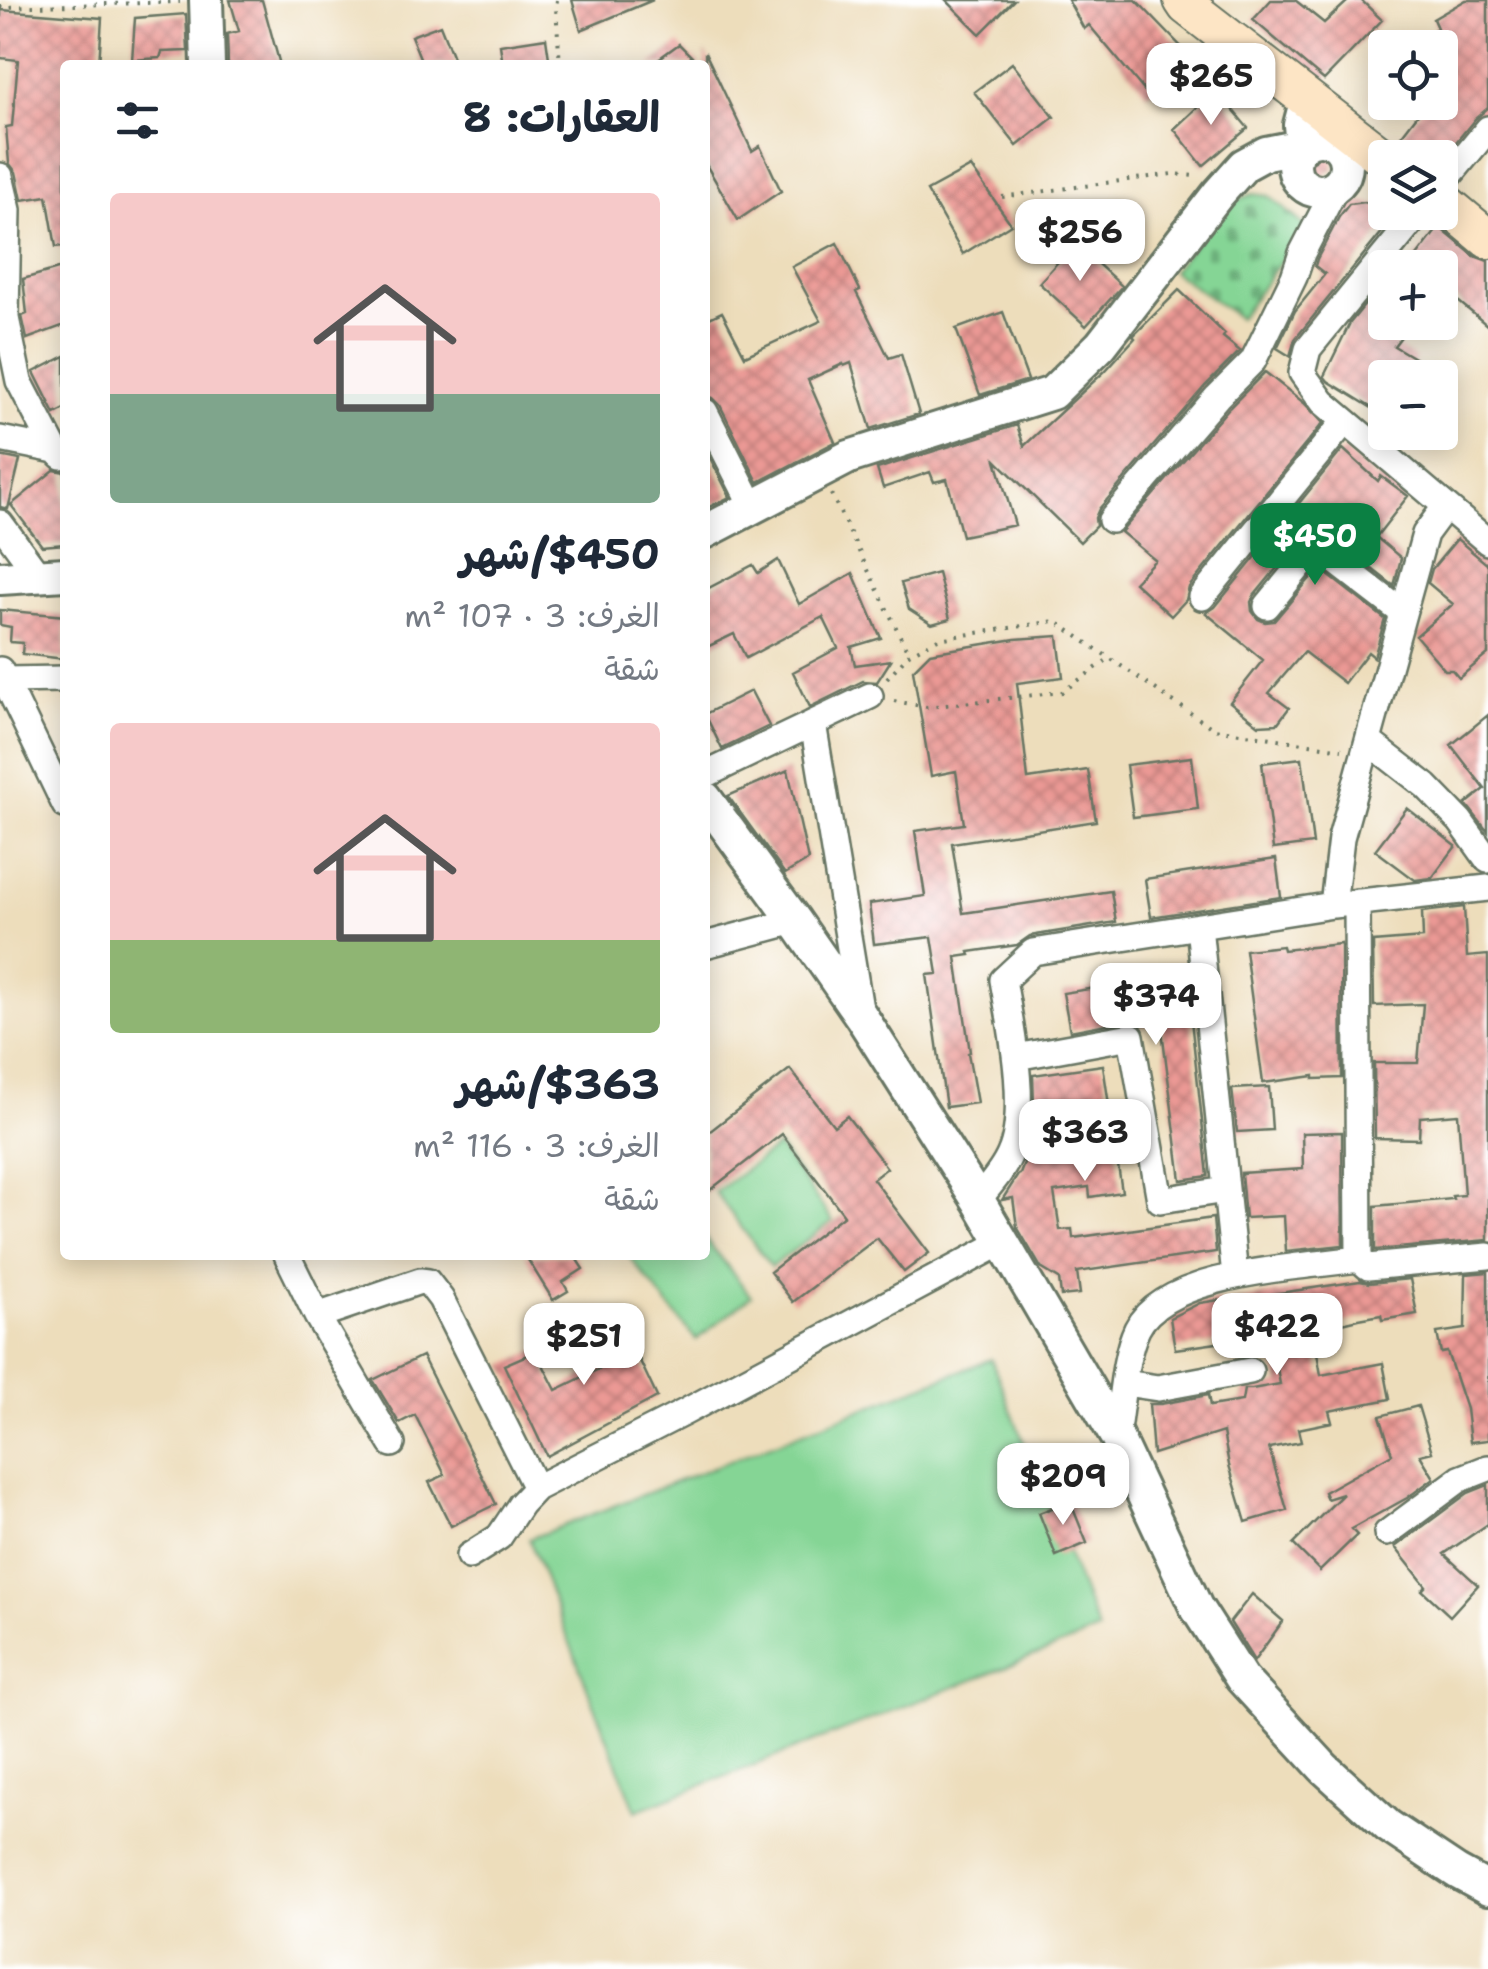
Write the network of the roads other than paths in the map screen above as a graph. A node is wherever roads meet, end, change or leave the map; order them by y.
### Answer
1 (206, 0) edge
2 (1183, 0) edge
3 (208, 60) edge
4 (1307, 98) junction
5 (1488, 129) edge
6 (1336, 145) junction
7 (1368, 145) edge
8 (1302, 146) junction
9 (1368, 152) edge
10 (1458, 165) edge
11 (0, 176) edge
12 (1337, 185) junction
13 (1458, 214) edge
14 (1405, 230) edge
15 (1488, 239) edge
16 (1345, 421) junction
17 (710, 426) edge
18 (0, 438) edge
19 (60, 455) edge
20 (752, 507) junction
21 (1445, 507) junction
22 (1111, 520) dead end
23 (0, 523) edge
24 (710, 529) edge
25 (1488, 542) edge
26 (52, 574) edge
27 (0, 578) edge
28 (1202, 597) dead end
29 (1267, 606) dead end
30 (1403, 613) junction
31 (2, 675) edge
32 (60, 679) edge
33 (870, 696) road end
34 (813, 723) junction
35 (1366, 746) junction
36 (710, 773) edge
37 (60, 794) edge
38 (710, 805) edge
39 (1488, 860) edge
40 (1488, 888) edge
41 (1345, 904) junction
42 (795, 921) junction
43 (1199, 926) junction
44 (710, 945) edge
45 (861, 1016) junction
46 (1016, 1057) junction
47 (1226, 1190) junction
48 (978, 1200) junction
49 (1002, 1242) junction
50 (1488, 1256) edge
51 (1359, 1259) junction
52 (289, 1260) edge
53 (1235, 1276) junction
54 (317, 1316) junction
55 (1250, 1371) dead end
56 (1125, 1383) junction
57 (1116, 1436) junction
58 (392, 1444) dead end
59 (1488, 1468) edge
60 (536, 1488) junction
61 (1387, 1533) dead end
62 (469, 1556) dead end
63 (1488, 1889) edge

1 - 3 street
2 - 4 main road
4 - 7 main road
4 - 8 street
5 - 10 street
6 - 8 street
6 - 9 street
6 - 12 street
8 - 12 street
8 - 20 street
11 - 19 street
12 - 22 street
13 - 15 main road
14 - 16 street
16 - 21 street
16 - 28 street
17 - 20 street
18 - 19 street
20 - 24 street
21 - 25 street
21 - 30 street
23 - 26 street
26 - 27 street
29 - 30 street
30 - 35 street
31 - 32 street
31 - 37 street
33 - 34 street
34 - 36 street
34 - 45 street
35 - 39 street
35 - 41 street
38 - 42 street
40 - 41 street
41 - 43 street
41 - 51 street
42 - 44 street
42 - 45 street
43 - 46 street
43 - 47 street
45 - 48 street
46 - 47 street
46 - 48 street
47 - 53 street
48 - 49 street
49 - 57 street
49 - 60 street
50 - 51 street
51 - 53 street
52 - 54 street
53 - 56 street
54 - 58 street
54 - 60 street
55 - 56 street
56 - 57 street
57 - 63 street
59 - 61 street
60 - 62 street

